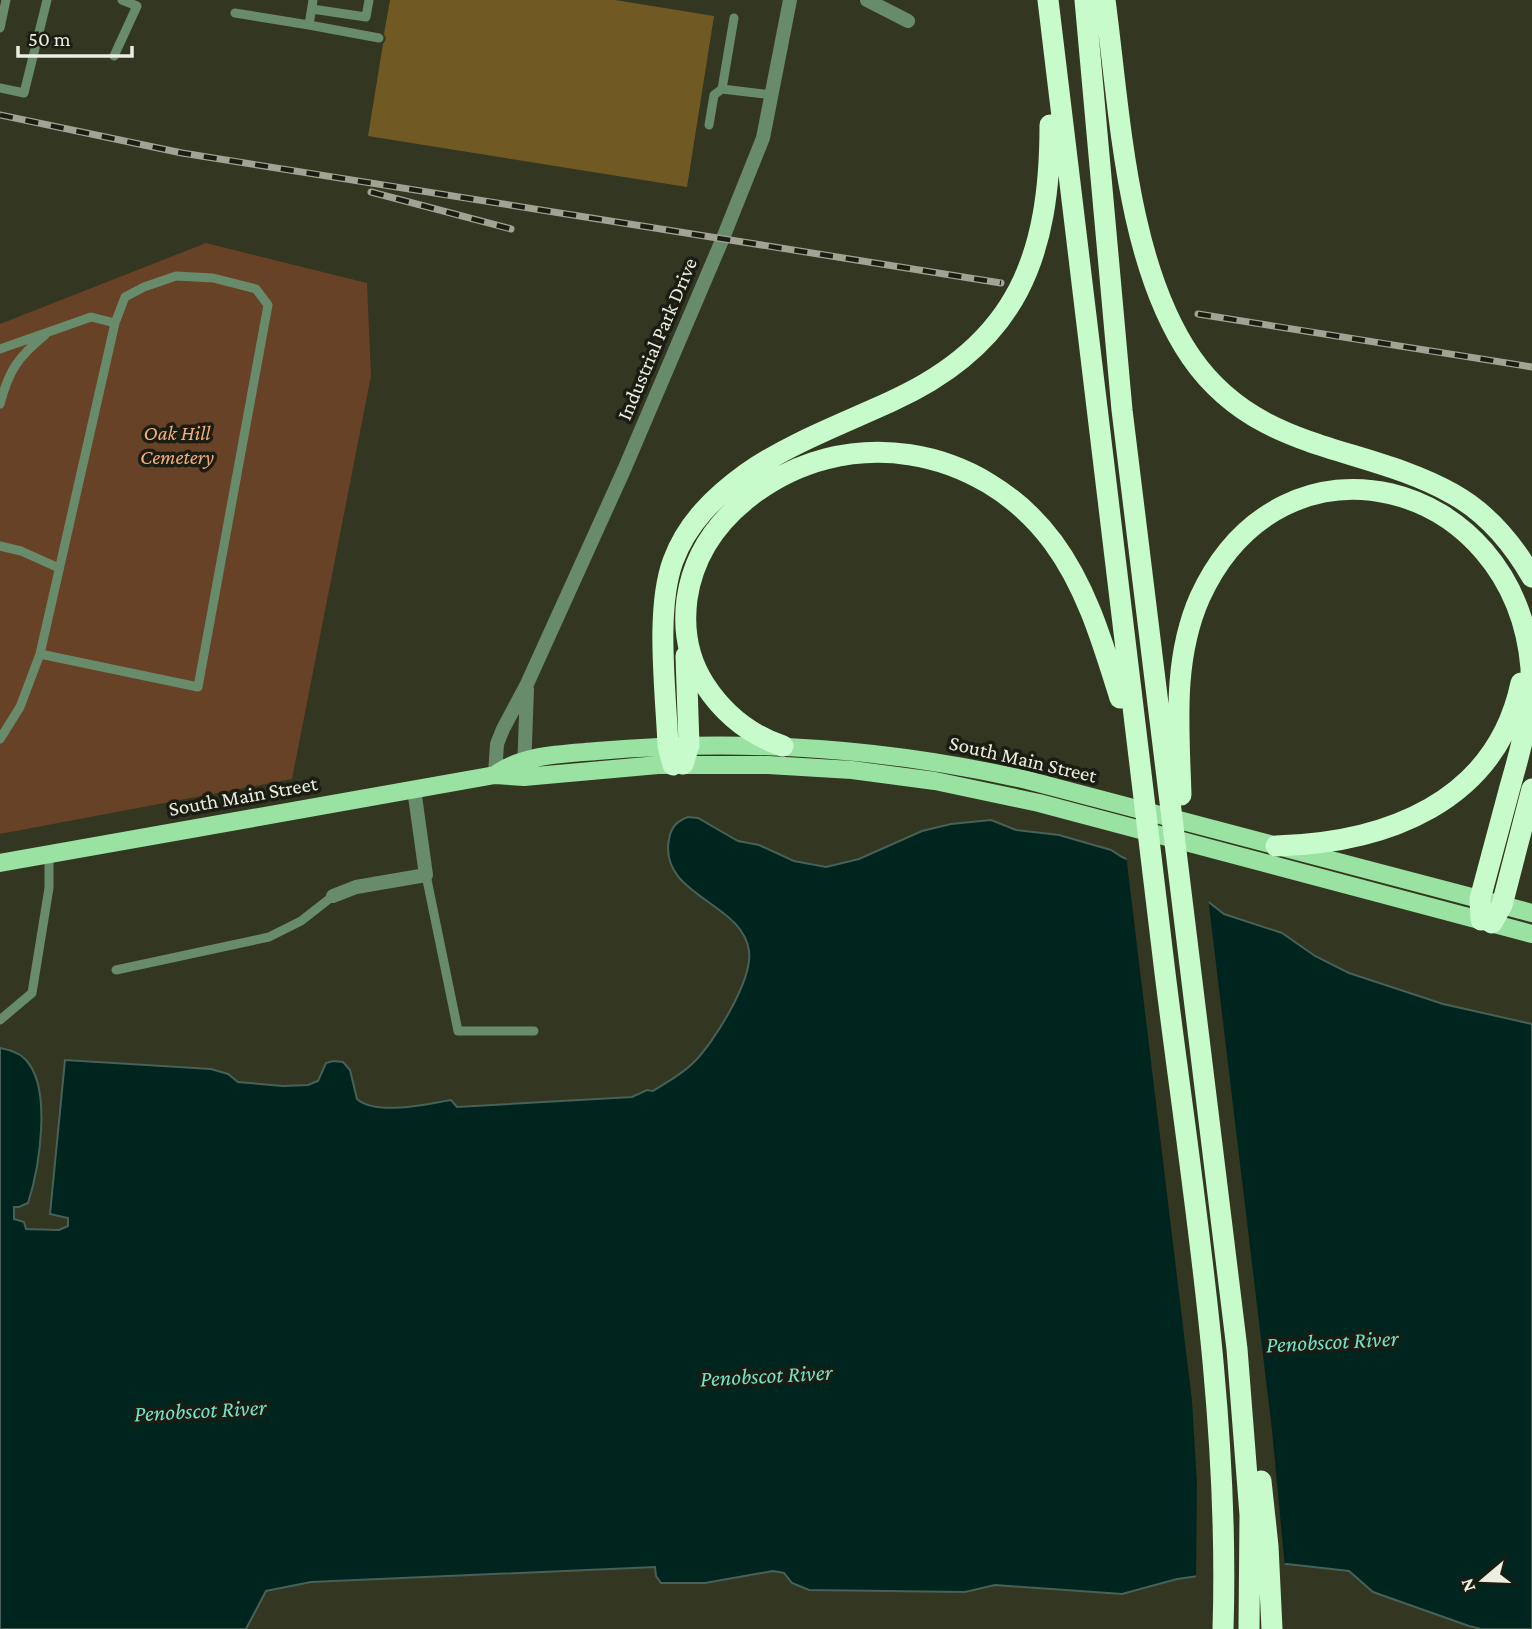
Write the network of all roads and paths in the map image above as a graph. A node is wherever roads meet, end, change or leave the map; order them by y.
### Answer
1 (6, 0) edge
2 (47, 0) edge
3 (122, 0) edge
4 (369, 0) edge
5 (790, 0) edge
6 (866, 0) edge
7 (1048, 0) edge
8 (1085, 0) edge
9 (1105, 0) edge
10 (312, 5) edge
11 (234, 13) dead end
12 (734, 18) dead end
13 (908, 21) dead end
14 (309, 26) junction
15 (0, 28) edge
16 (379, 38) dead end
17 (114, 56) dead end
18 (0, 88) edge
19 (722, 89) junction
20 (772, 95) junction
21 (709, 125) dead end
22 (115, 323) junction
23 (52, 329) junction
24 (0, 349) edge
25 (0, 404) edge
26 (0, 546) edge
27 (59, 569) junction
28 (1532, 577) edge
29 (1522, 622) junction
30 (685, 631) junction
31 (40, 654) junction
32 (527, 684) junction
33 (0, 739) edge
34 (783, 746) junction
35 (1172, 752) junction
36 (678, 755) junction
37 (1138, 757) junction
38 (524, 769) junction
39 (495, 775) junction
40 (414, 789) junction
41 (1532, 789) edge
42 (1276, 846) junction
43 (48, 854) junction
44 (0, 863) edge
45 (426, 875) junction
46 (333, 896) joint
47 (1489, 912) junction
48 (1532, 913) edge
49 (1532, 934) edge
50 (116, 970) dead end
51 (0, 1020) edge
52 (534, 1031) dead end
53 (1237, 1349) junction
54 (1223, 1506) junction
55 (1208, 1629) edge
56 (1223, 1629) edge
57 (1249, 1629) edge
58 (1272, 1629) edge

1 - 15 lane
2 - 18 lane
3 - 17 lane
4 - 10 lane
5 - 20 street, Industrial Park Drive
6 - 13 street
7 - 36 highway
7 - 37 highway
8 - 35 highway
9 - 28 highway
10 - 14 lane
11 - 14 lane
12 - 19 lane
14 - 16 lane
19 - 20 lane
19 - 21 lane
20 - 32 street, Industrial Park Drive
22 - 23 lane
22 - 27 lane
22 - 31 lane
23 - 24 lane
23 - 25 lane
26 - 27 lane
27 - 31 lane
29 - 35 highway
29 - 42 highway
29 - 47 highway
30 - 34 highway
30 - 36 highway
30 - 37 highway
31 - 33 lane
32 - 38 street, Industrial Park Drive
32 - 39 street, Industrial Park Drive
34 - 36 main road, South Main Street
34 - 42 main road, South Main Street
35 - 53 highway
36 - 38 main road, South Main Street
36 - 47 main road, South Main Street
37 - 54 highway
38 - 39 main road, South Main Street
39 - 40 main road, South Main Street
40 - 43 main road, South Main Street
40 - 45 street
41 - 47 highway
42 - 47 main road, South Main Street
43 - 44 main road, South Main Street
43 - 51 lane
45 - 46 street
45 - 52 lane
46 - 50 lane
47 - 48 main road, South Main Street
47 - 49 main road, South Main Street
53 - 57 highway
53 - 58 highway
54 - 55 highway
54 - 56 highway

